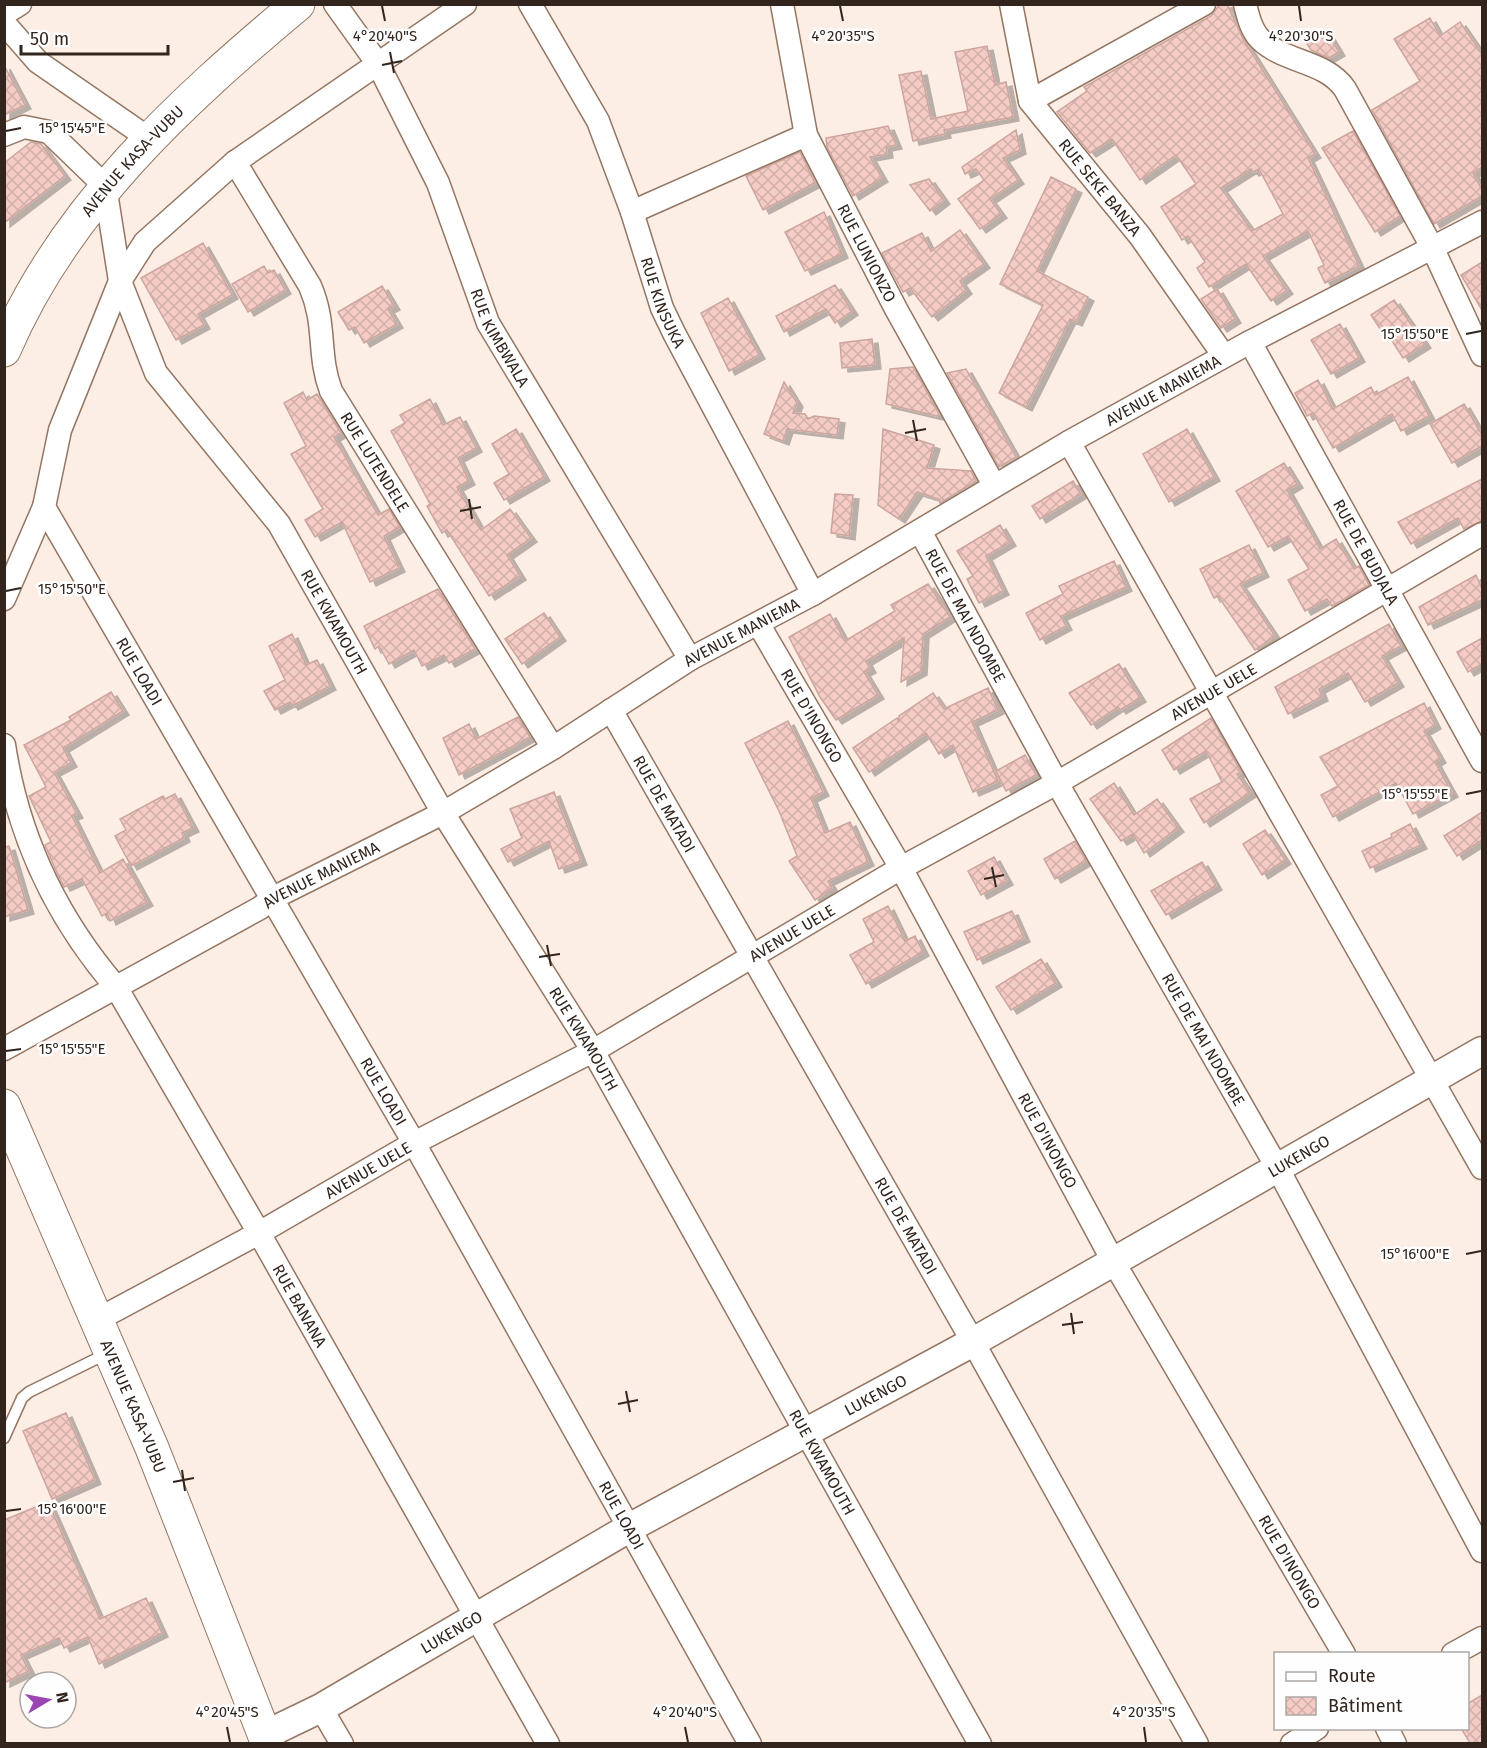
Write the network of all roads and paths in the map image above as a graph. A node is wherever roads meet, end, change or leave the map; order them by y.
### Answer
1 (20, 4) edge
2 (298, 4) edge
3 (335, 4) edge
4 (465, 4) edge
5 (530, 4) edge
6 (782, 4) edge
7 (1011, 4) edge
8 (1204, 4) edge
9 (1245, 4) edge
10 (1176, 11) edge
11 (4, 14) edge
12 (4, 23) edge
13 (378, 64) junction
14 (1030, 101) junction
15 (4, 135) edge
16 (806, 135) junction
17 (148, 138) junction
18 (235, 162) junction
19 (105, 186) junction
20 (632, 212) junction
21 (1482, 222) edge
22 (1433, 249) junction
23 (120, 281) junction
24 (1250, 342) junction
25 (4, 350) edge
26 (1482, 355) edge
27 (1224, 356) junction
28 (1069, 442) junction
29 (994, 485) junction
30 (44, 507) junction
31 (920, 531) junction
32 (1482, 534) edge
33 (1387, 590) junction
34 (813, 594) junction
35 (4, 598) edge
36 (759, 625) junction
37 (690, 659) junction
38 (1210, 692) junction
39 (611, 710) junction
40 (4, 745) edge
41 (553, 748) junction
42 (1482, 761) edge
43 (1058, 783) junction
44 (444, 813) junction
45 (901, 868) junction
46 (273, 898) junction
47 (751, 956) junction
48 (116, 987) junction
49 (4, 1049) edge
50 (593, 1051) junction
51 (1482, 1051) edge
52 (1431, 1081) junction
53 (4, 1106) edge
54 (414, 1143) junction
55 (1482, 1168) edge
56 (1278, 1169) junction
57 (259, 1233) junction
58 (1113, 1261) junction
59 (95, 1321) junction
60 (974, 1342) junction
61 (109, 1352) junction
62 (807, 1433) junction
63 (4, 1438) edge
64 (629, 1528) junction
65 (1482, 1551) edge
66 (476, 1617) junction
67 (1482, 1638) edge
68 (1343, 1652) edge
69 (1455, 1652) edge
70 (321, 1707) junction
71 (1314, 1730) edge
72 (267, 1739) edge
73 (342, 1743) edge
74 (548, 1743) edge
75 (750, 1743) edge
76 (980, 1743) edge
77 (1197, 1743) edge
78 (1292, 1743) edge

1 - 11 street
2 - 17 main road, AVENUE KASA-VUBU
3 - 13 street, RUE KIMBWALA
4 - 13 street
5 - 20 street, RUE KINSUKA
6 - 16 street, RUE LUNIONZO
7 - 14 street, RUE SEKE BANZA
8 - 10 street
9 - 22 street
10 - 14 street
12 - 17 street
13 - 18 street
13 - 37 street, RUE KIMBWALA
14 - 27 street, RUE SEKE BANZA
15 - 19 street
16 - 20 street
16 - 29 street, RUE LUNIONZO
17 - 19 main road, AVENUE KASA-VUBU
18 - 23 street
18 - 41 street, RUE LUTENDELE
19 - 23 street, RUE KWAMOUTH
19 - 25 main road, AVENUE KASA-VUBU
20 - 34 street, RUE KINSUKA
21 - 22 street, AVENUE MANIEMA
22 - 24 street, AVENUE MANIEMA
22 - 26 street
23 - 30 street
23 - 44 street, RUE KWAMOUTH
24 - 27 street, AVENUE MANIEMA
24 - 33 street, RUE DE BUDJALA
27 - 28 street, AVENUE MANIEMA
28 - 29 street, AVENUE MANIEMA
28 - 38 street
29 - 31 street, AVENUE MANIEMA
30 - 35 street
30 - 46 street, RUE LOADI
31 - 34 street, AVENUE MANIEMA
31 - 43 street, RUE DE MAI NDOMBE
32 - 33 street, AVENUE UELE
33 - 38 street, AVENUE UELE
33 - 42 street, RUE DE BUDJALA
34 - 36 street, AVENUE MANIEMA
36 - 37 street, AVENUE MANIEMA
36 - 45 street, RUE D'INONGO
37 - 39 street, AVENUE MANIEMA
38 - 43 street, AVENUE UELE
38 - 52 street
39 - 41 street, AVENUE MANIEMA
39 - 47 street, RUE DE MATADI
40 - 48 street, RUE BANANA
41 - 44 street, AVENUE MANIEMA
43 - 45 street, AVENUE UELE
43 - 56 street, RUE DE MAI NDOMBE
44 - 46 street, AVENUE MANIEMA
44 - 50 street, RUE KWAMOUTH
45 - 47 street, AVENUE UELE
45 - 58 street, RUE D'INONGO
46 - 48 street, AVENUE MANIEMA
46 - 54 street, RUE LOADI
47 - 50 street, AVENUE UELE
47 - 60 street, RUE DE MATADI
48 - 49 street, AVENUE MANIEMA
48 - 57 street, RUE BANANA
50 - 54 street, AVENUE UELE
50 - 62 street, RUE KWAMOUTH
51 - 52 street, LUKENGO
52 - 55 street
52 - 56 street, LUKENGO
53 - 59 main road, AVENUE KASA-VUBU
54 - 57 street, AVENUE UELE
54 - 64 street, RUE LOADI
56 - 58 street, LUKENGO
56 - 65 street, RUE DE MAI NDOMBE
57 - 59 street, AVENUE UELE
57 - 66 street, RUE BANANA
58 - 60 street, LUKENGO
58 - 68 street, RUE D'INONGO
59 - 61 main road, AVENUE KASA-VUBU
60 - 62 street, LUKENGO
60 - 77 street, RUE DE MATADI
61 - 63 lane
61 - 72 main road, AVENUE KASA-VUBU
62 - 64 street, LUKENGO
62 - 76 street, RUE KWAMOUTH
64 - 66 street, LUKENGO
64 - 75 street, RUE LOADI
66 - 70 street, LUKENGO
66 - 74 street, RUE BANANA
67 - 69 street
70 - 72 street, LUKENGO
70 - 73 street
71 - 78 street

